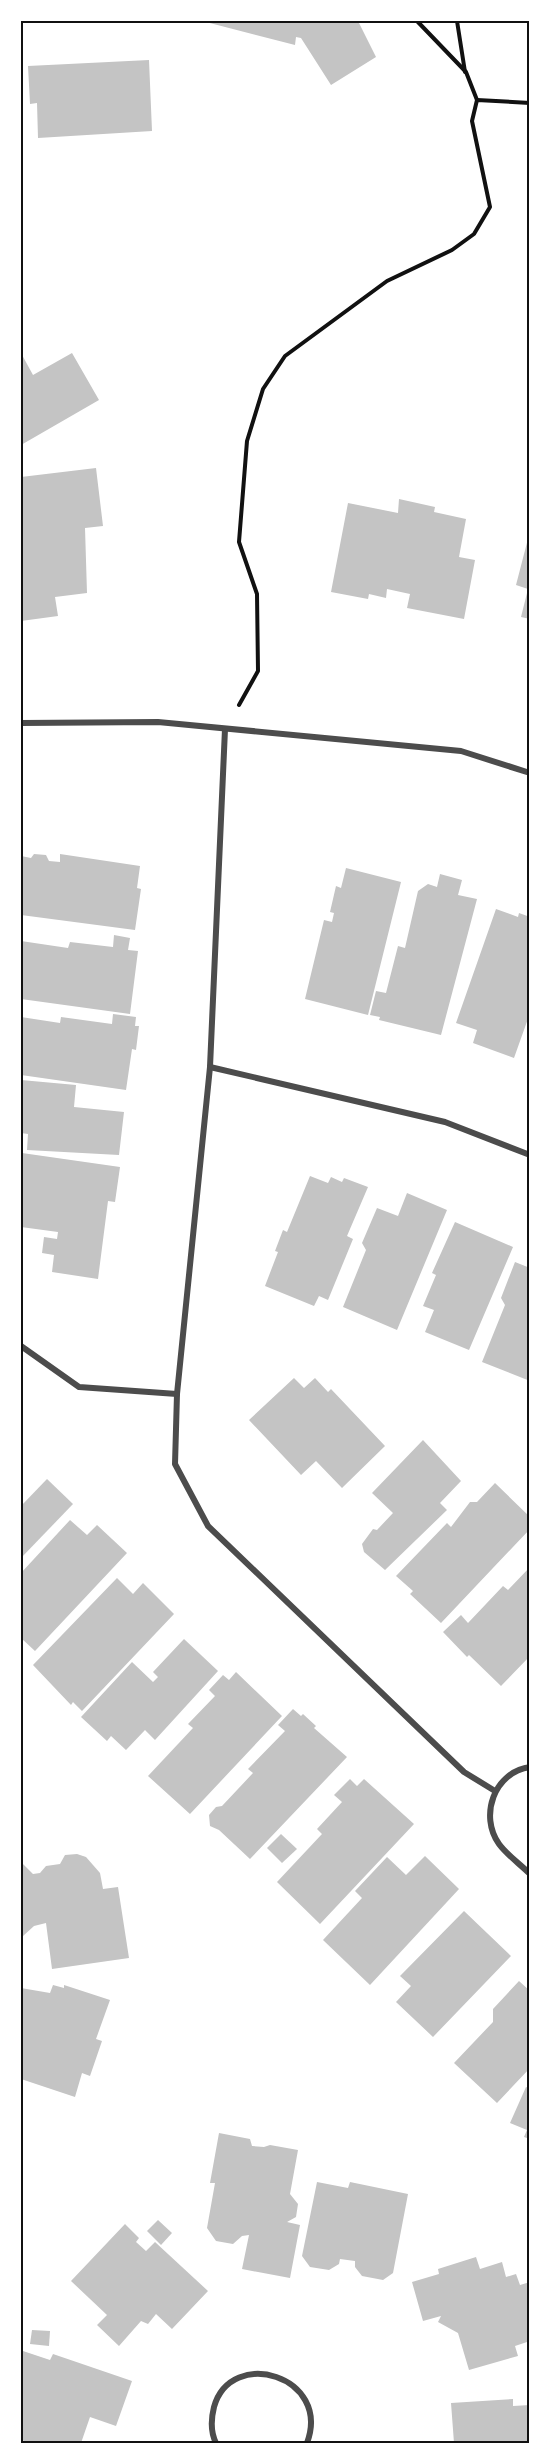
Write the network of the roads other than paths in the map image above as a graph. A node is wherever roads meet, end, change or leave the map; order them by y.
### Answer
1 (21, 723) edge
2 (225, 729) junction
3 (530, 773) edge
4 (210, 1066) junction
5 (530, 1155) edge
6 (21, 1346) edge
7 (177, 1394) junction
8 (530, 1767) edge
9 (495, 1791) junction
10 (530, 1874) edge
11 (216, 2443) edge
12 (307, 2443) edge

1 - 2 street
2 - 3 street
2 - 4 street
4 - 5 street
4 - 7 street
6 - 7 street
7 - 9 street
8 - 9 street
9 - 10 street
11 - 12 street

